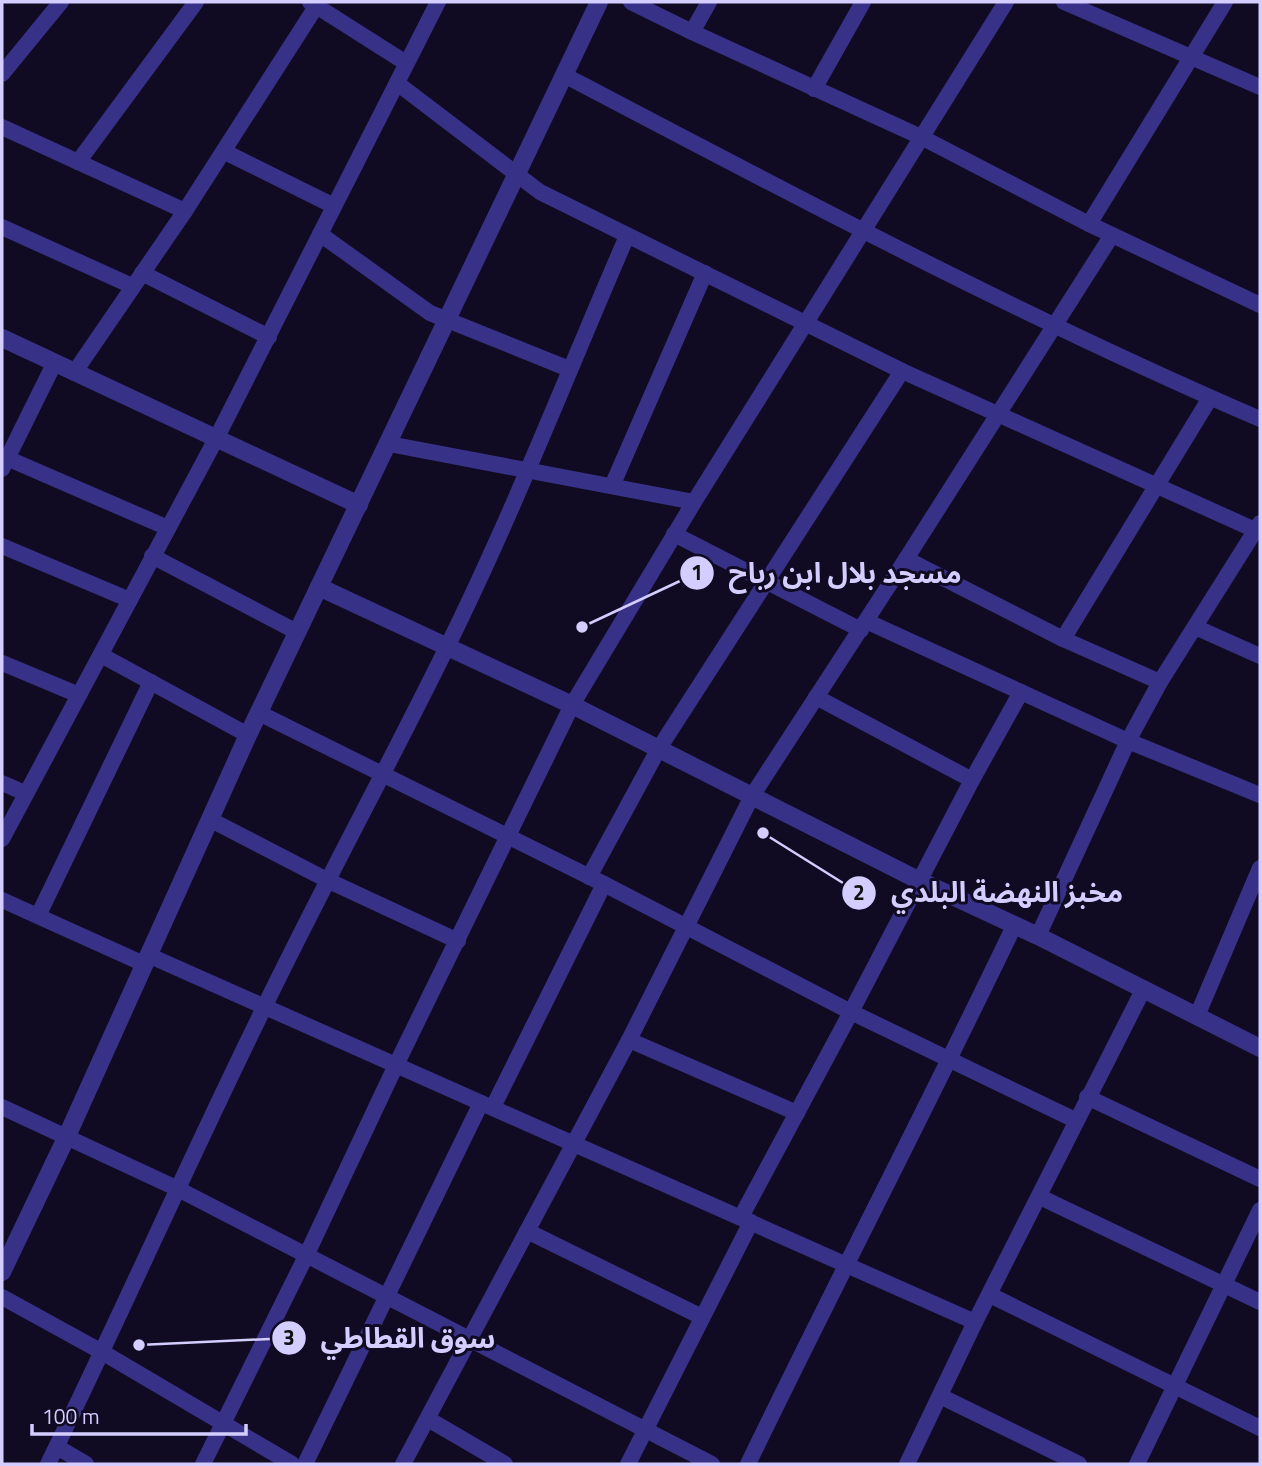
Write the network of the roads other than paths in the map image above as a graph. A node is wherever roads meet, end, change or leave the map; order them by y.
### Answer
1 (61, 2) edge
2 (196, 2) edge
3 (438, 2) edge
4 (599, 2) edge
5 (631, 2) edge
6 (709, 2) edge
7 (863, 2) edge
8 (1006, 2) edge
9 (1064, 2) edge
10 (1225, 2) edge
11 (316, 3) edge
12 (1085, 6) edge
13 (692, 32) junction
14 (1192, 57) junction
15 (406, 63) junction
16 (2, 74) edge
17 (566, 76) junction
18 (397, 83) junction
19 (1260, 86) edge
20 (814, 89) junction
21 (2, 127) edge
22 (921, 137) junction
23 (225, 152) junction
24 (78, 162) junction
25 (518, 175) junction
26 (334, 206) junction
27 (185, 211) junction
28 (1089, 224) junction
29 (2, 228) edge
30 (863, 232) junction
31 (320, 234) junction
32 (1112, 235) junction
33 (627, 236) junction
34 (705, 273) junction
35 (137, 280) junction
36 (1260, 305) edge
37 (445, 321) junction
38 (807, 324) junction
39 (1055, 327) junction
40 (269, 337) junction
41 (2, 338) edge
42 (54, 364) junction
43 (569, 369) junction
44 (902, 371) junction
45 (74, 373) junction
46 (1210, 398) junction
47 (997, 415) junction
48 (1260, 419) edge
49 (217, 437) junction
50 (389, 444) junction
51 (4, 461) edge
52 (528, 471) junction
53 (612, 486) junction
54 (1156, 487) junction
55 (694, 502) junction
56 (359, 505) junction
57 (1258, 526) edge
58 (168, 528) junction
59 (674, 534) junction
60 (2, 546) edge
61 (152, 556) junction
62 (906, 559) junction
63 (769, 581) junction
64 (319, 587) junction
65 (130, 600) junction
66 (864, 625) junction
67 (1195, 627) junction
68 (297, 632) junction
69 (1063, 639) junction
70 (447, 647) junction
71 (101, 655) junction
72 (1260, 656) edge
73 (2, 663) edge
74 (151, 682) junction
75 (1160, 682) junction
76 (1021, 692) junction
77 (79, 695) junction
78 (816, 697) junction
79 (572, 705) junction
80 (259, 713) junction
81 (248, 735) junction
82 (1128, 741) junction
83 (658, 750) junction
84 (383, 773) junction
85 (972, 780) junction
86 (2, 783) edge
87 (25, 793) junction
88 (1260, 795) edge
89 (752, 796) junction
90 (211, 820) junction
91 (2, 838) edge
92 (508, 838) junction
93 (1260, 868) edge
94 (918, 880) junction
95 (329, 881) junction
96 (597, 881) junction
97 (2, 900) edge
98 (38, 916) junction
99 (1014, 926) junction
100 (687, 928) junction
101 (1038, 936) junction
102 (458, 941) junction
103 (146, 959) junction
104 (1143, 990) junction
105 (264, 1006) junction
106 (851, 1012) junction
107 (1197, 1016) junction
108 (629, 1040) junction
109 (1260, 1048) edge
110 (950, 1060) junction
111 (396, 1065) junction
112 (1087, 1097) junction
113 (487, 1105) junction
114 (2, 1107) edge
115 (797, 1113) junction
116 (1076, 1120) junction
117 (67, 1136) junction
118 (573, 1144) junction
119 (1260, 1179) edge
120 (176, 1188) junction
121 (1040, 1196) junction
122 (1260, 1210) edge
123 (746, 1220) junction
124 (527, 1231) junction
125 (306, 1256) junction
126 (845, 1264) junction
127 (2, 1272) edge
128 (1224, 1286) junction
129 (990, 1295) junction
130 (2, 1297) edge
131 (387, 1297) junction
132 (1260, 1302) edge
133 (702, 1317) junction
134 (975, 1322) junction
135 (469, 1338) junction
136 (102, 1352) junction
137 (1175, 1386) junction
138 (940, 1396) junction
139 (428, 1419) junction
140 (222, 1424) junction
141 (1260, 1428) edge
142 (646, 1429) junction
143 (57, 1447) junction
144 (48, 1464) edge
145 (86, 1464) edge
146 (203, 1464) edge
147 (292, 1464) edge
148 (305, 1464) edge
149 (403, 1464) edge
150 (505, 1464) edge
151 (628, 1464) edge
152 (712, 1464) edge
153 (748, 1464) edge
154 (907, 1464) edge
155 (1079, 1464) edge
156 (1137, 1464) edge

1 - 16 street
2 - 24 street
3 - 15 street
4 - 17 street
5 - 13 street
6 - 13 street
7 - 20 street
8 - 22 street
9 - 12 street
10 - 14 street
11 - 15 street
11 - 23 street
12 - 14 street
13 - 20 street
14 - 19 street
14 - 28 street
15 - 18 street
17 - 25 street
17 - 30 street
18 - 25 street
18 - 26 street
20 - 22 street
21 - 24 street
22 - 28 street
22 - 30 street
23 - 26 street
23 - 27 street
24 - 27 street
25 - 33 street
25 - 37 street
26 - 31 street
27 - 35 street
28 - 32 street
29 - 35 street
30 - 38 street
30 - 39 street
31 - 37 street
31 - 40 street
32 - 36 street
32 - 39 street
33 - 34 street
33 - 43 street
34 - 38 street
34 - 53 street
35 - 40 street
35 - 45 street
37 - 43 street
37 - 50 street
38 - 44 street
38 - 55 street
39 - 46 street
39 - 47 street
40 - 49 street
41 - 42 street
42 - 45 street
42 - 51 street
43 - 52 street
44 - 47 street
44 - 63 street
45 - 49 street
46 - 48 street
46 - 54 street
47 - 54 street
47 - 62 street
49 - 56 street
49 - 58 street
50 - 52 street
50 - 56 street
51 - 58 street
52 - 53 street
52 - 70 street
53 - 55 street
54 - 57 street
54 - 69 street
55 - 59 street
56 - 64 street
57 - 67 street
58 - 61 street
59 - 63 street
59 - 79 street
60 - 65 street
61 - 65 street
61 - 68 street
62 - 66 street
62 - 69 street
63 - 66 street
63 - 83 street
64 - 68 street
64 - 70 street
65 - 71 street
66 - 76 street
66 - 78 street
67 - 72 street
67 - 75 street
68 - 80 street
69 - 75 street
70 - 79 street
70 - 84 street
71 - 74 street
71 - 77 street
73 - 77 street
74 - 81 street
74 - 98 street
75 - 82 street
76 - 82 street
76 - 85 street
77 - 87 street
78 - 85 street
78 - 89 street
79 - 83 street
79 - 92 street
80 - 81 street
80 - 84 street
81 - 90 street
82 - 88 street
82 - 101 street
83 - 89 street
83 - 96 street
84 - 92 street
84 - 95 street
85 - 94 street
86 - 87 street
87 - 91 street
89 - 94 street
89 - 100 street
90 - 95 street
90 - 103 street
92 - 96 street
92 - 102 street
93 - 107 street
94 - 99 street
94 - 106 street
95 - 102 street
95 - 105 street
96 - 100 street
96 - 113 street
97 - 98 street
98 - 103 street
99 - 101 street
99 - 110 street
100 - 106 street
100 - 108 street
101 - 104 street
102 - 111 street
103 - 105 street
103 - 117 street
104 - 107 street
104 - 112 street
105 - 111 street
105 - 120 street
106 - 110 street
106 - 115 street
107 - 109 street
108 - 115 street
108 - 118 street
110 - 116 street
110 - 126 street
111 - 113 street
111 - 125 street
112 - 116 street
112 - 119 street
113 - 118 street
113 - 131 street
114 - 117 street
115 - 123 street
116 - 121 street
117 - 120 street
117 - 127 street
118 - 123 street
118 - 124 street
120 - 125 street
120 - 136 street
121 - 128 street
121 - 129 street
122 - 128 street
123 - 126 street
123 - 133 street
124 - 133 street
124 - 135 street
125 - 131 street
125 - 140 street
126 - 134 street
126 - 153 street
128 - 132 street
128 - 137 street
129 - 134 street
129 - 137 street
130 - 136 street
131 - 135 street
131 - 148 street
133 - 142 street
134 - 138 street
135 - 139 street
135 - 142 street
136 - 140 street
136 - 143 street
137 - 141 street
137 - 156 street
138 - 154 street
138 - 155 street
139 - 149 street
139 - 150 street
140 - 146 street
140 - 147 street
142 - 151 street
142 - 152 street
143 - 144 street
143 - 145 street

